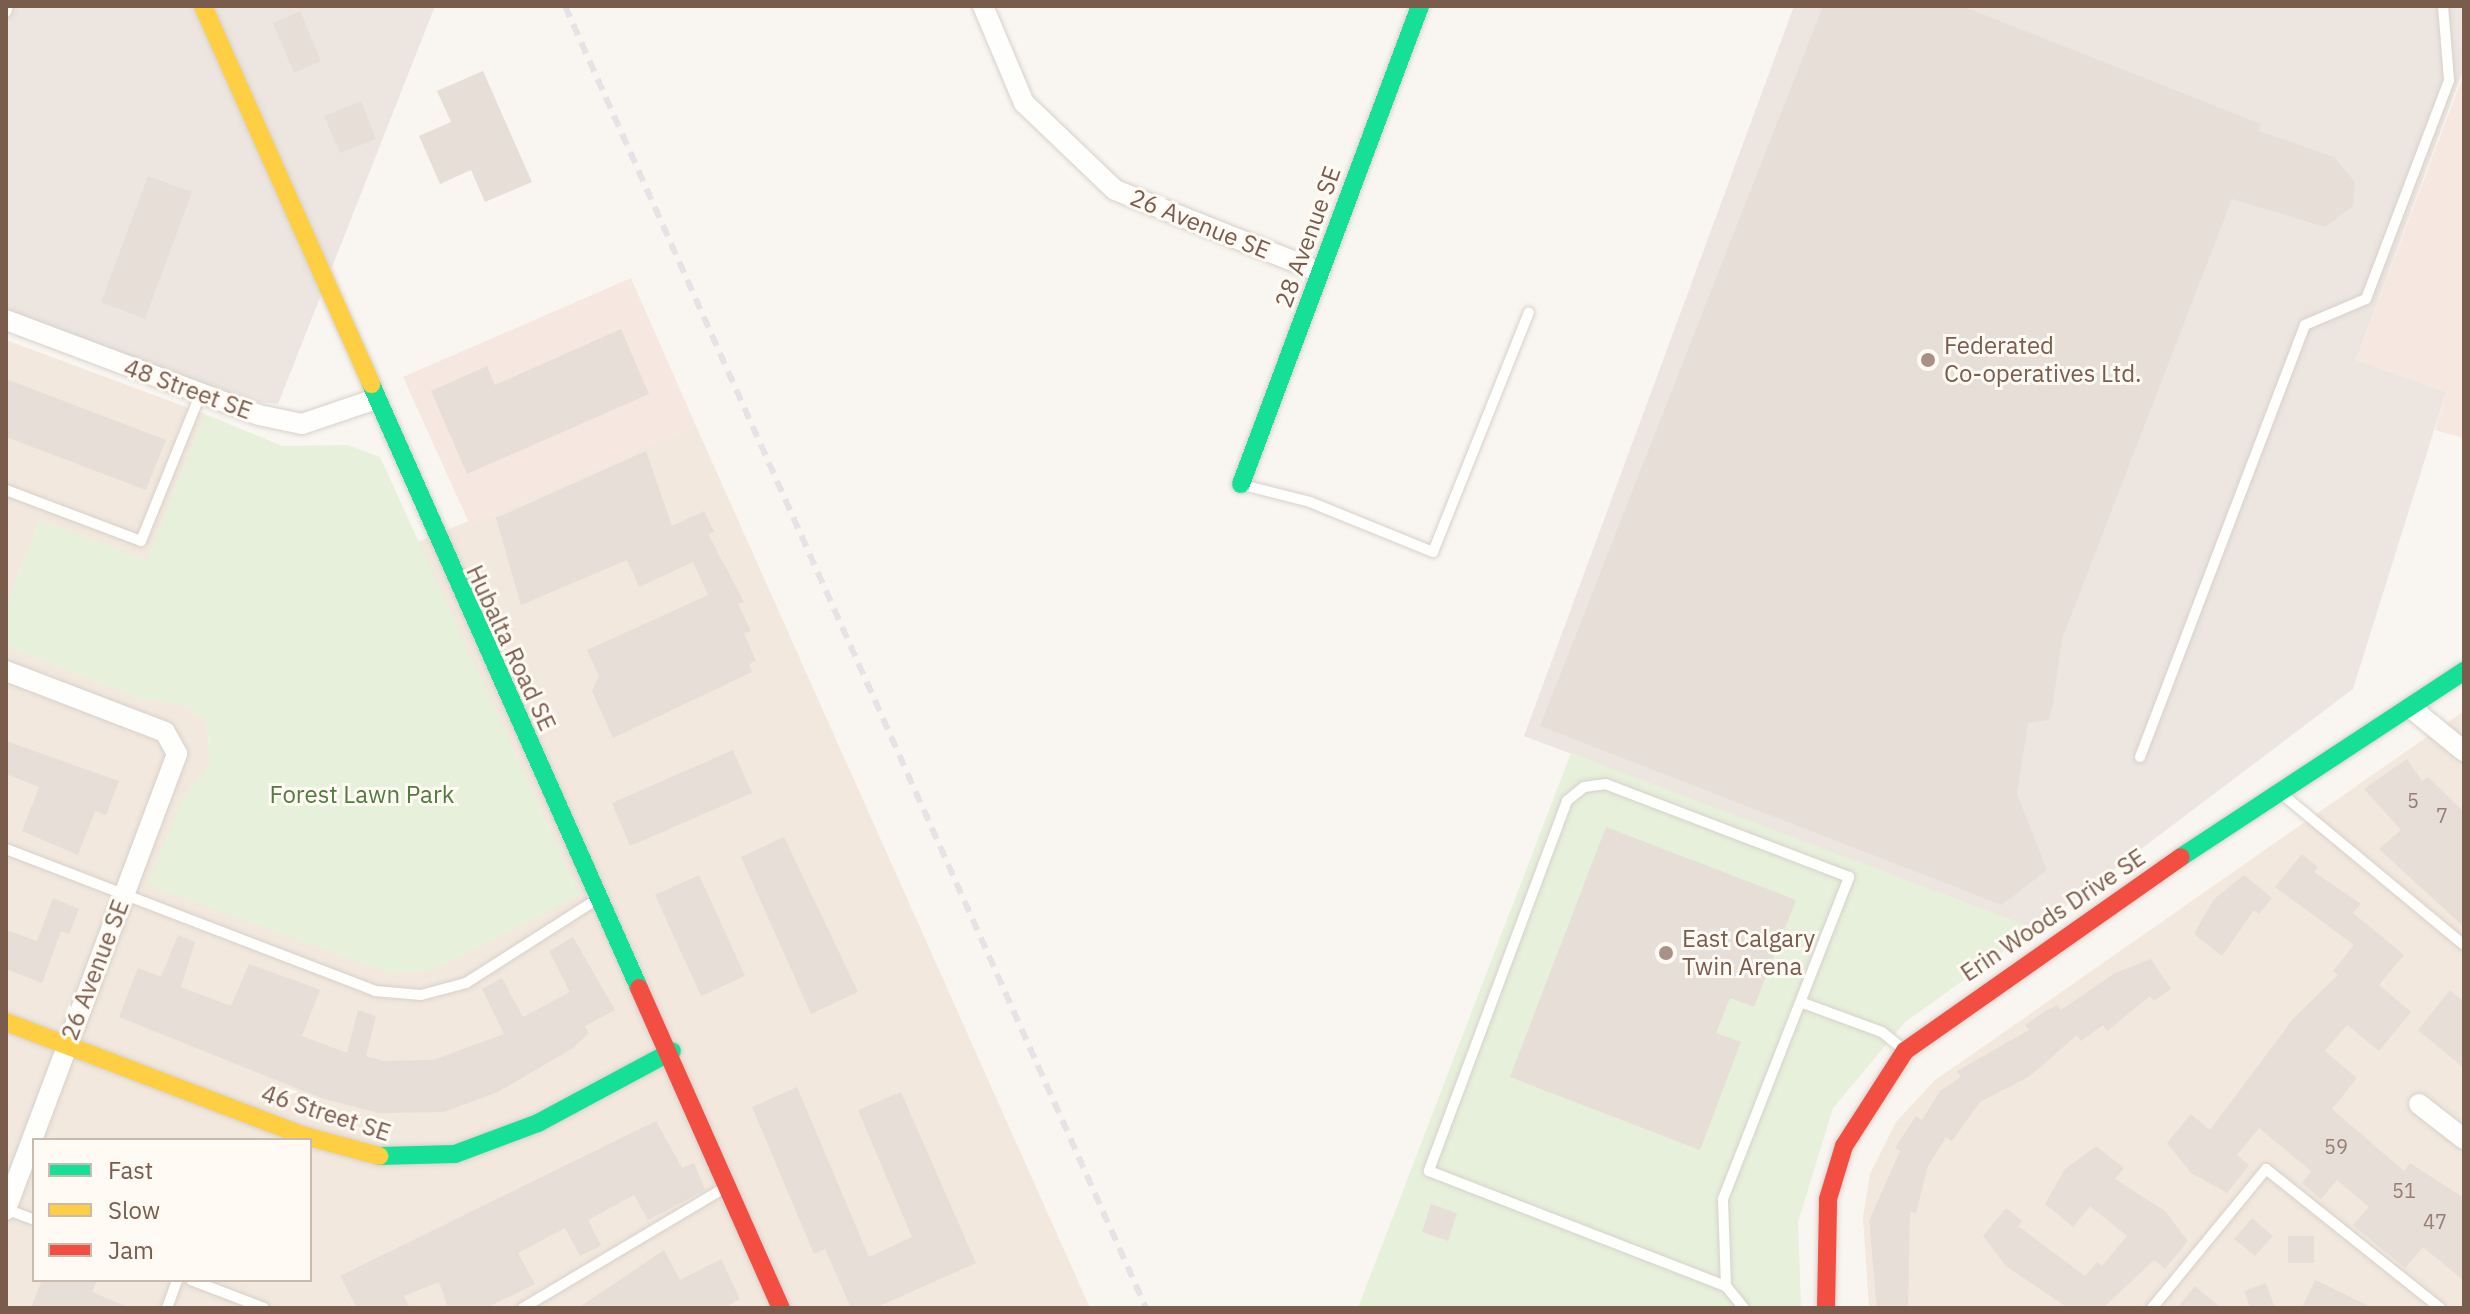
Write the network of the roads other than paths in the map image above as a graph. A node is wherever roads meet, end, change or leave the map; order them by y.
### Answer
1 (8, 6) edge
2 (203, 6) edge
3 (983, 6) edge
4 (1420, 6) edge
5 (2443, 6) edge
6 (6, 12) edge
7 (1320, 272) junction
8 (1529, 312) dead end
9 (6, 320) edge
10 (200, 395) junction
11 (373, 400) junction
12 (1241, 484) joint
13 (6, 490) edge
14 (6, 671) edge
15 (2464, 671) edge
16 (2411, 708) junction
17 (2464, 751) edge
18 (2140, 757) dead end
19 (2277, 790) junction
20 (6, 849) edge
21 (123, 894) junction
22 (600, 897) junction
23 (2464, 945) edge
24 (1803, 1003) junction
25 (6, 1022) edge
26 (66, 1045) junction
27 (672, 1051) junction
28 (1905, 1051) junction
29 (2419, 1104) dead end
30 (2464, 1139) edge
31 (729, 1185) junction
32 (6, 1209) edge
33 (32, 1219) edge
34 (176, 1282) edge
35 (196, 1282) edge
36 (1726, 1286) junction
37 (167, 1308) edge
38 (264, 1308) edge
39 (523, 1308) edge
40 (781, 1308) edge
41 (1744, 1308) edge
42 (1826, 1308) edge
43 (2152, 1308) edge
44 (2440, 1308) edge

1 - 6 lane
2 - 11 street, Hubalta Road SE
3 - 7 street, 26 Avenue SE
4 - 7 street, 28 Avenue SE
5 - 18 lane
7 - 12 street, 28 Avenue SE
8 - 12 lane
9 - 10 street, 48 Street SE
10 - 11 street, 48 Street SE
10 - 13 lane
11 - 22 street, Hubalta Road SE
14 - 21 street, 26 Avenue SE
15 - 16 street, Erin Woods Drive SE
16 - 17 street
16 - 19 street, Erin Woods Drive SE
19 - 23 lane
19 - 28 street, Erin Woods Drive SE
20 - 21 lane
21 - 22 lane
21 - 26 street, 26 Avenue SE
22 - 27 street, Hubalta Road SE
24 - 28 lane
24 - 36 lane
24 - 36 lane
25 - 26 street, 46 Street SE
26 - 27 street, 46 Street SE
26 - 32 street, 26 Avenue SE
27 - 31 street, Hubalta Road SE
28 - 42 street, Erin Woods Drive SE
29 - 30 street
31 - 39 lane
31 - 40 street, Hubalta Road SE
32 - 33 lane
34 - 37 lane
35 - 38 lane
36 - 41 lane
43 - 44 lane

